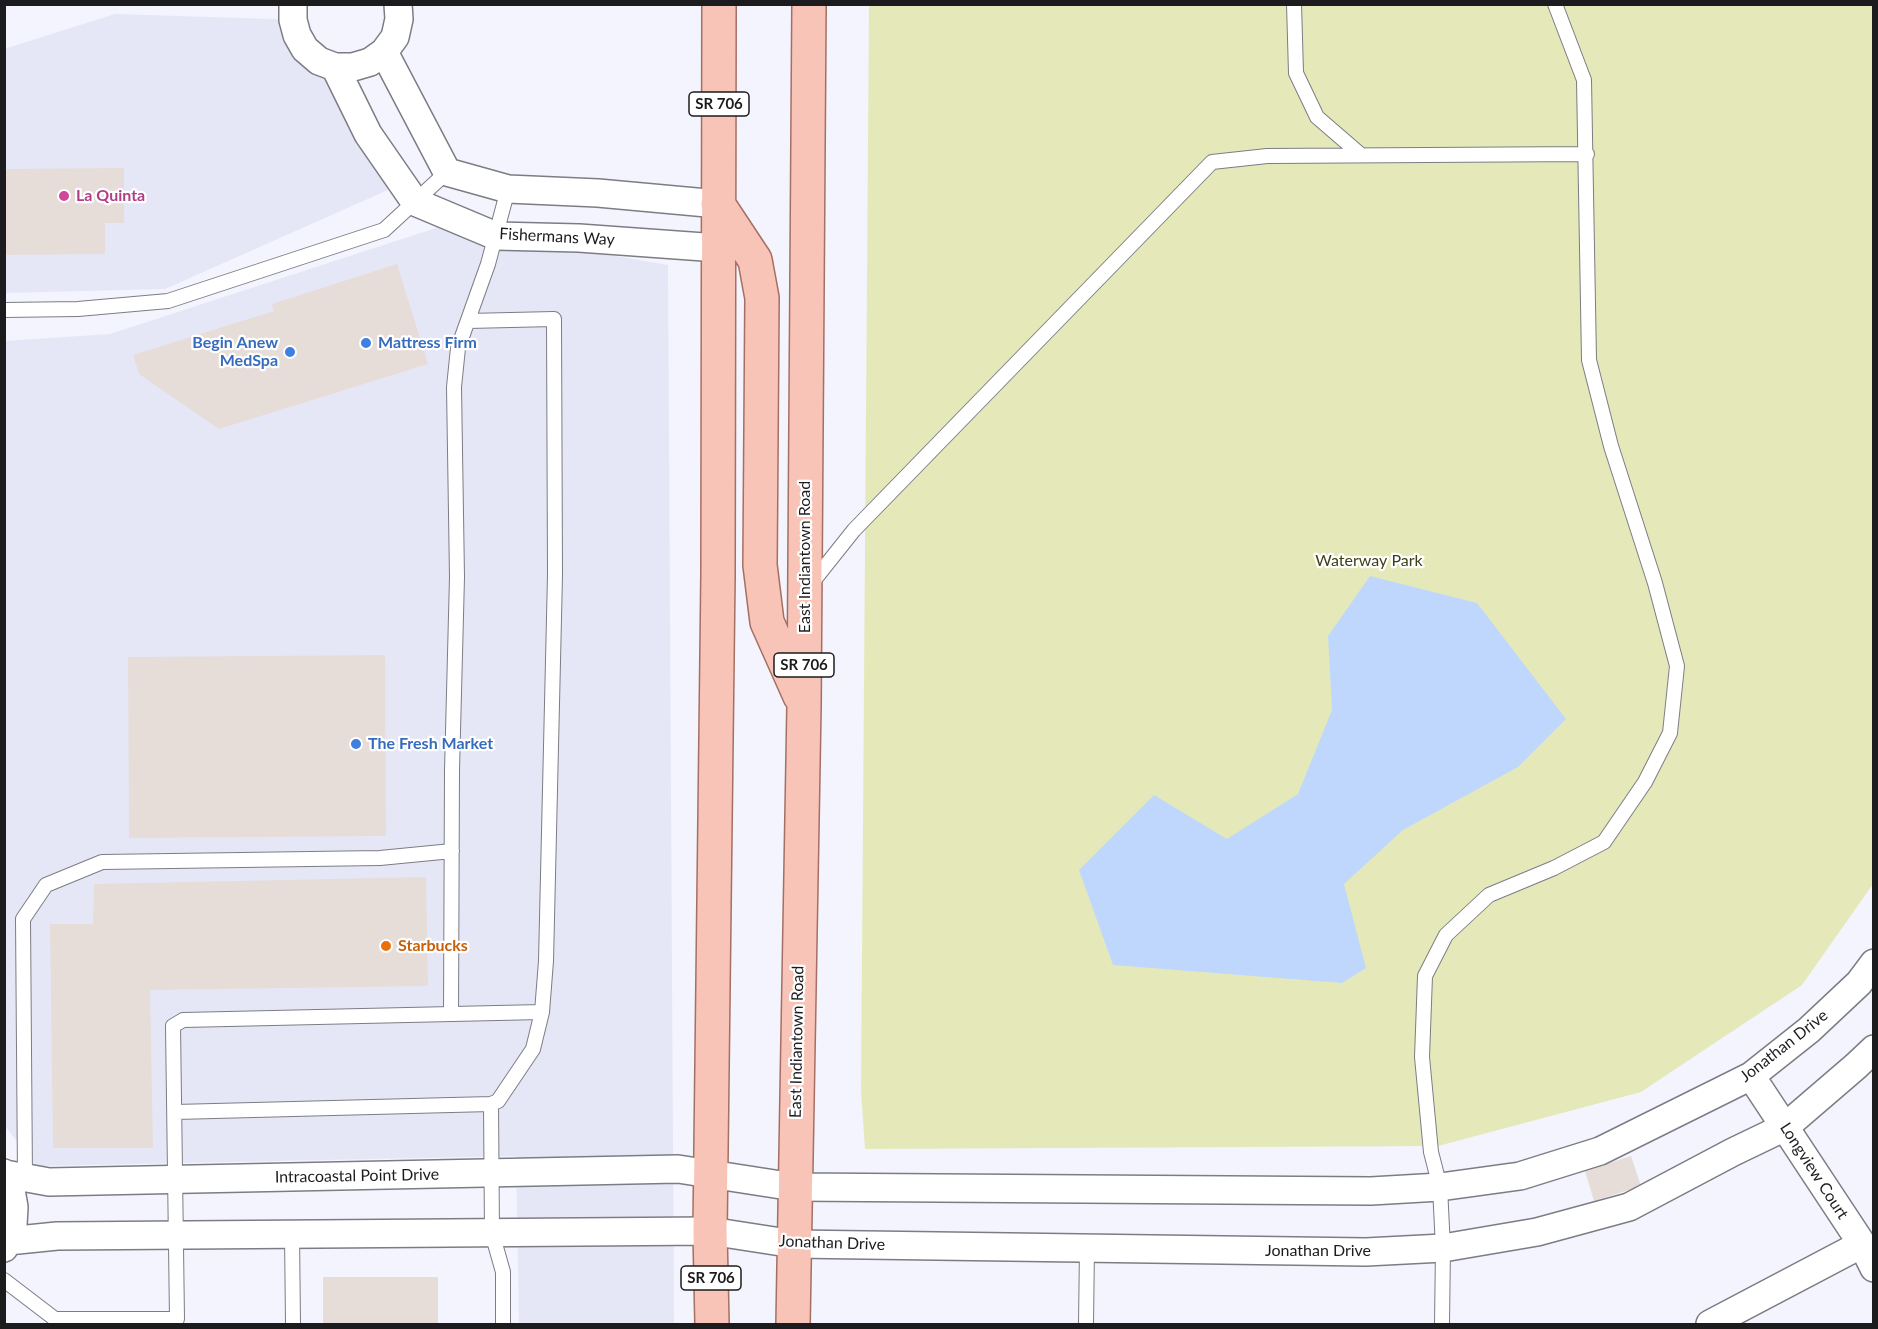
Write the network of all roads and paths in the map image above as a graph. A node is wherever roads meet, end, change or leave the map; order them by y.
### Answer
1 (293, 4) edge
2 (398, 4) edge
3 (719, 4) edge
4 (809, 4) edge
5 (1294, 4) edge
6 (1555, 4) edge
7 (384, 52) junction
8 (335, 67) junction
9 (1587, 154) junction
10 (1361, 155) junction
11 (447, 172) junction
12 (508, 189) junction
13 (415, 202) junction
14 (718, 204) junction
15 (496, 236) junction
16 (718, 248) junction
17 (4, 310) edge
18 (468, 321) junction
19 (805, 591) junction
20 (804, 706) junction
21 (452, 851) junction
22 (1874, 963) edge
23 (542, 1012) junction
24 (451, 1014) junction
25 (1874, 1049) edge
26 (1751, 1076) junction
27 (491, 1104) junction
28 (175, 1112) junction
29 (1785, 1126) junction
30 (490, 1173) junction
31 (711, 1173) junction
32 (12, 1175) edge
33 (176, 1180) junction
34 (794, 1187) junction
35 (1440, 1187) junction
36 (710, 1231) junction
37 (492, 1233) junction
38 (292, 1234) junction
39 (176, 1235) junction
40 (794, 1244) junction
41 (6, 1245) edge
42 (1086, 1248) junction
43 (1443, 1248) junction
44 (1868, 1256) edge
45 (4, 1280) edge
46 (293, 1324) edge
47 (503, 1324) edge
48 (712, 1324) edge
49 (793, 1324) edge
50 (1086, 1324) edge
51 (1442, 1324) edge
52 (1710, 1324) edge

1 - 8 street
2 - 7 street
3 - 14 main road, SR 706
4 - 19 main road, East Indiantown Road / SR 706
5 - 10 lane
6 - 9 lane
7 - 8 street
7 - 11 street
8 - 13 street
9 - 10 lane
9 - 35 lane
10 - 19 lane
11 - 12 street
11 - 13 lane
12 - 14 street
12 - 15 lane
13 - 15 street, Fishermans Way
13 - 17 lane
14 - 16 main road, SR 706
14 - 20 main road
15 - 16 street, Fishermans Way
15 - 18 lane
16 - 31 main road, SR 706
18 - 21 lane
18 - 23 lane
19 - 20 main road, East Indiantown Road / SR 706
20 - 34 main road, East Indiantown Road / SR 706
21 - 24 lane
21 - 32 lane
22 - 26 street, Jonathan Drive
23 - 24 lane
23 - 27 lane
24 - 28 lane
25 - 29 street, Jonathan Drive
26 - 29 street, Longview Court
26 - 35 street, Jonathan Drive
27 - 28 lane
27 - 30 lane
28 - 33 lane
29 - 43 street, Jonathan Drive
29 - 44 street, Longview Court
30 - 31 street, Intracoastal Point Drive
30 - 33 street, Intracoastal Point Drive
30 - 37 lane
31 - 34 street, Jonathan Drive
31 - 36 main road, SR 706
32 - 33 street, Intracoastal Point Drive
32 - 41 street
33 - 39 lane
34 - 35 street, Jonathan Drive
34 - 40 main road, East Indiantown Road / SR 706
35 - 43 lane
36 - 37 street
36 - 40 street, Jonathan Drive
36 - 48 main road, SR 706
37 - 38 street
37 - 47 lane
38 - 39 street
38 - 46 lane
39 - 41 street
39 - 45 lane
40 - 42 street, Jonathan Drive
40 - 49 main road, East Indiantown Road / SR 706
42 - 43 street, Jonathan Drive
42 - 50 lane
43 - 51 lane
44 - 52 street

